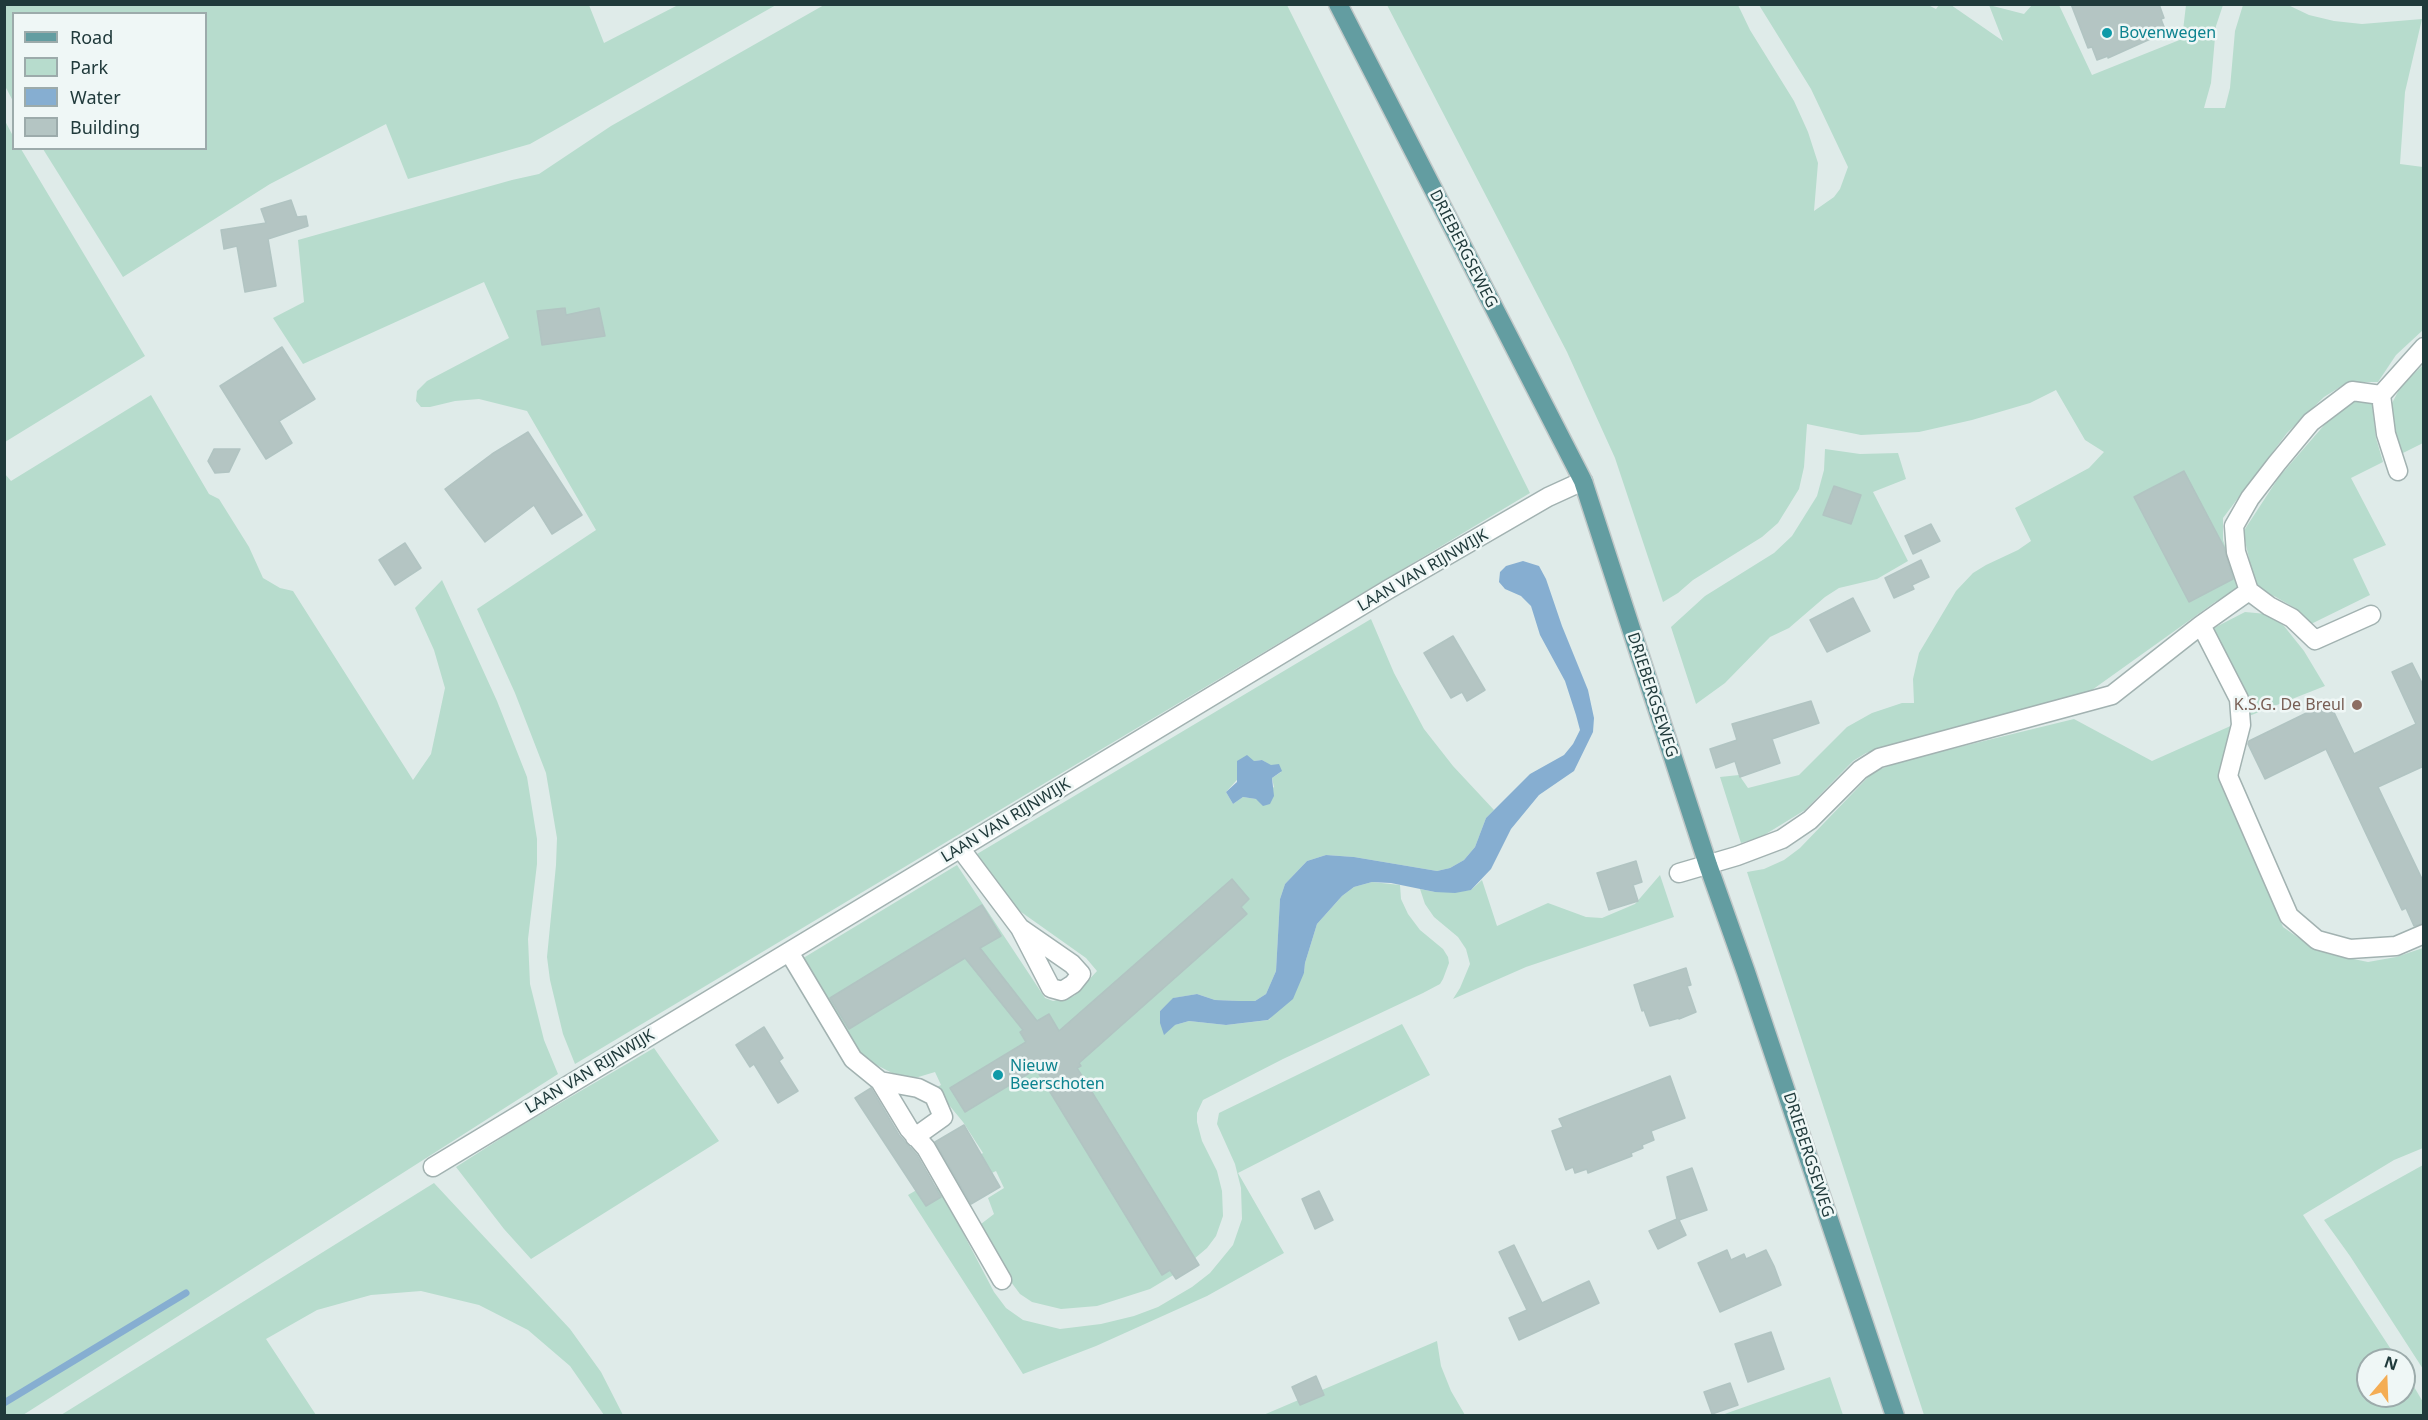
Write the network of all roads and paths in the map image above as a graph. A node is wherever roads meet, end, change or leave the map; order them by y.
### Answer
1 (1338, 4) edge
2 (2424, 347) edge
3 (2381, 395) junction
4 (2397, 471) dead end
5 (1583, 481) junction
6 (2249, 591) junction
7 (2370, 615) dead end
8 (2201, 625) junction
9 (960, 848) junction
10 (1708, 865) junction
11 (1679, 873) dead end
12 (1020, 928) dead end
13 (2424, 934) edge
14 (789, 952) junction
15 (880, 1081) junction
16 (915, 1137) junction
17 (433, 1167) dead end
18 (1002, 1280) dead end
19 (1895, 1416) edge

1 - 5 main road, DRIEBERGSEWEG
2 - 3 street
3 - 4 street
3 - 6 street
5 - 9 street, LAAN VAN RIJNWIJK
5 - 10 main road, DRIEBERGSEWEG
6 - 7 street
6 - 8 street
8 - 10 street
8 - 13 street
9 - 12 street
9 - 14 street, LAAN VAN RIJNWIJK
10 - 11 street
10 - 19 main road, DRIEBERGSEWEG
14 - 15 street
14 - 17 street, LAAN VAN RIJNWIJK
15 - 16 street
15 - 16 street
16 - 18 street

